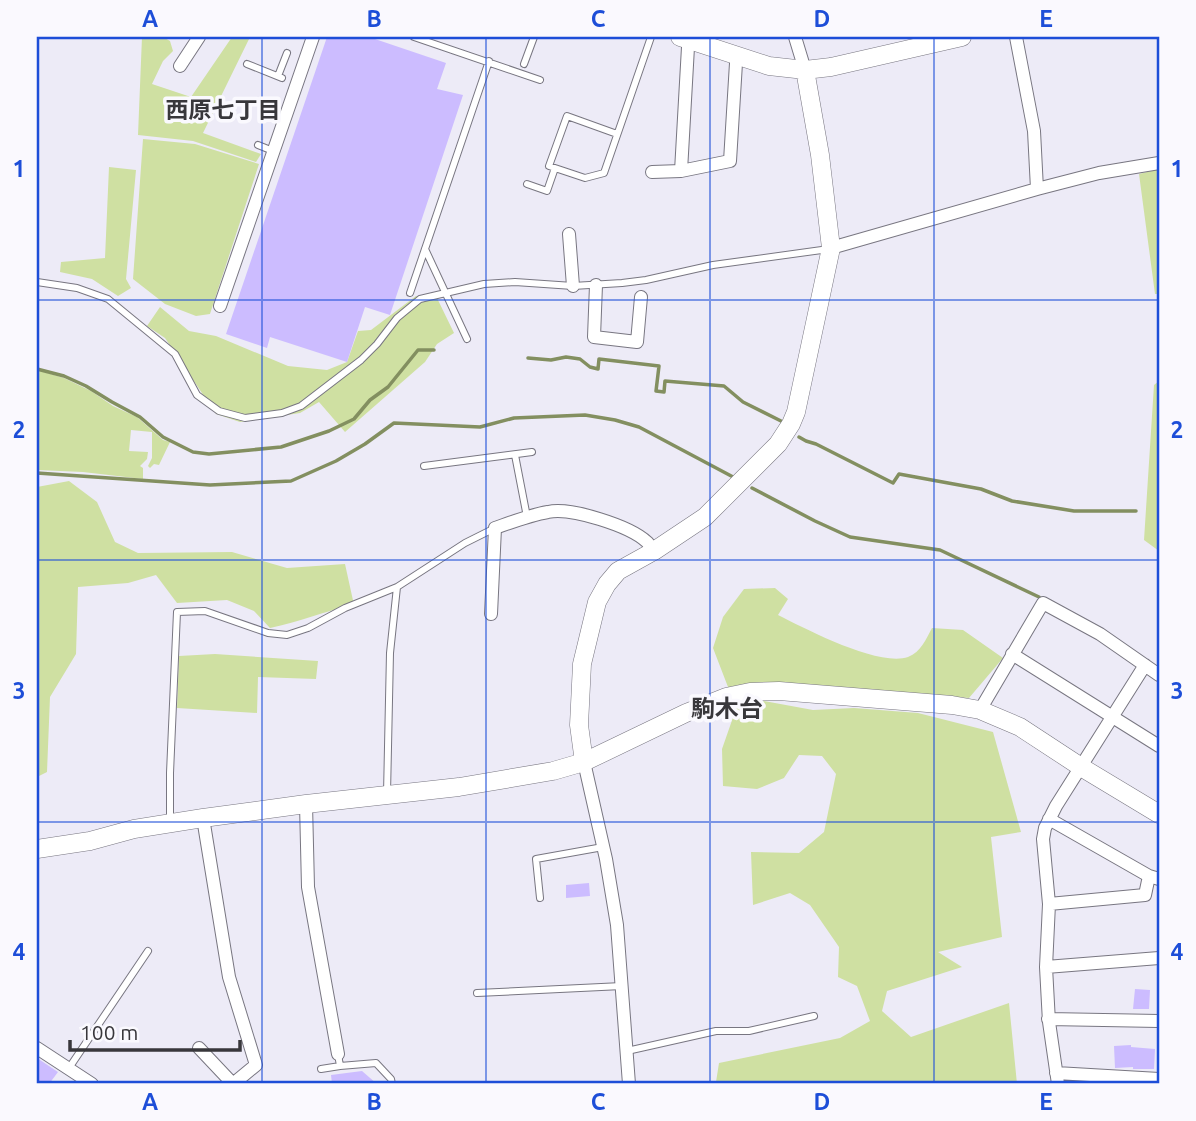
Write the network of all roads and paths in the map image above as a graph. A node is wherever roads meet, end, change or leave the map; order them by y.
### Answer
1 (199, 37) edge
2 (313, 37) edge
3 (414, 37) edge
4 (534, 37) edge
5 (651, 37) edge
6 (796, 37) edge
7 (962, 37) edge
8 (1016, 37) edge
9 (689, 39) edge
10 (287, 54) dead end
11 (738, 57) junction
12 (489, 61) junction
13 (247, 64) dead end
14 (524, 64) dead end
15 (180, 66) dead end
16 (805, 70) junction
17 (540, 80) dead end
18 (617, 134) junction
19 (258, 145) dead end
20 (273, 151) junction
21 (1159, 163) edge
22 (555, 168) junction
23 (681, 171) junction
24 (652, 172) dead end
25 (527, 184) dead end
26 (1037, 189) junction
27 (569, 233) dead end
28 (831, 248) junction
29 (425, 249) junction
30 (37, 282) edge
31 (596, 285) junction
32 (573, 286) junction
33 (410, 293) dead end
34 (445, 294) junction
35 (641, 297) dead end
36 (220, 306) dead end
37 (467, 339) dead end
38 (532, 452) dead end
39 (515, 454) junction
40 (424, 466) dead end
41 (527, 517) junction
42 (495, 528) junction
43 (653, 551) junction
44 (397, 587) junction
45 (491, 614) dead end
46 (1012, 654) junction
47 (1145, 665) junction
48 (1159, 675) edge
49 (980, 710) junction
50 (1112, 716) junction
51 (1159, 746) edge
52 (584, 762) junction
53 (1082, 767) junction
54 (387, 796) junction
55 (306, 804) junction
56 (1159, 814) edge
57 (203, 818) junction
58 (1049, 819) junction
59 (170, 824) junction
60 (603, 847) junction
61 (37, 849) edge
62 (1154, 878) edge
63 (540, 898) dead end
64 (1049, 904) junction
65 (148, 951) dead end
66 (1159, 958) edge
67 (1046, 967) junction
68 (622, 986) junction
69 (477, 993) dead end
70 (814, 1016) dead end
71 (1048, 1019) junction
72 (1159, 1021) edge
73 (37, 1048) edge
74 (199, 1048) dead end
75 (627, 1051) junction
76 (339, 1060) junction
77 (321, 1069) dead end
78 (67, 1070) junction
79 (247, 1072) junction
80 (1057, 1079) edge
81 (1159, 1079) edge
82 (92, 1084) edge
83 (233, 1084) edge
84 (255, 1084) edge
85 (392, 1084) edge
86 (629, 1084) edge

1 - 15 street
2 - 20 street
3 - 12 lane
4 - 14 lane
5 - 18 lane
6 - 16 street
7 - 16 street
8 - 26 street
9 - 11 street
9 - 23 street
10 - 13 lane
11 - 16 street
11 - 23 street
12 - 17 lane
12 - 29 lane
16 - 28 street
18 - 22 lane
18 - 22 lane
19 - 20 lane
20 - 36 street
21 - 26 street
22 - 25 lane
23 - 24 street
26 - 28 street
27 - 32 street
28 - 31 lane
28 - 43 street
29 - 33 lane
29 - 34 lane
30 - 34 lane
31 - 32 lane
31 - 35 street
32 - 34 lane
34 - 37 lane
38 - 39 lane
39 - 40 lane
39 - 41 lane
41 - 42 street
41 - 43 street
42 - 44 lane
42 - 45 street
43 - 52 street
44 - 54 lane
44 - 59 lane
46 - 47 street
46 - 49 street
46 - 50 street
47 - 48 street
47 - 50 street
49 - 52 street
49 - 53 street
50 - 51 street
50 - 53 street
52 - 54 street
52 - 60 street
53 - 56 street
53 - 58 street
54 - 55 street
55 - 57 street
55 - 76 street
57 - 59 street
57 - 79 street
58 - 62 street
58 - 64 street
59 - 61 street
60 - 63 lane
60 - 68 street
62 - 64 street
64 - 67 street
65 - 78 lane
66 - 67 street
67 - 71 street
68 - 69 lane
68 - 75 street
70 - 75 lane
71 - 72 street
71 - 80 street
73 - 78 street
74 - 83 street
75 - 86 street
76 - 77 lane
76 - 85 lane
78 - 82 street
79 - 83 street
79 - 84 street
80 - 81 street

